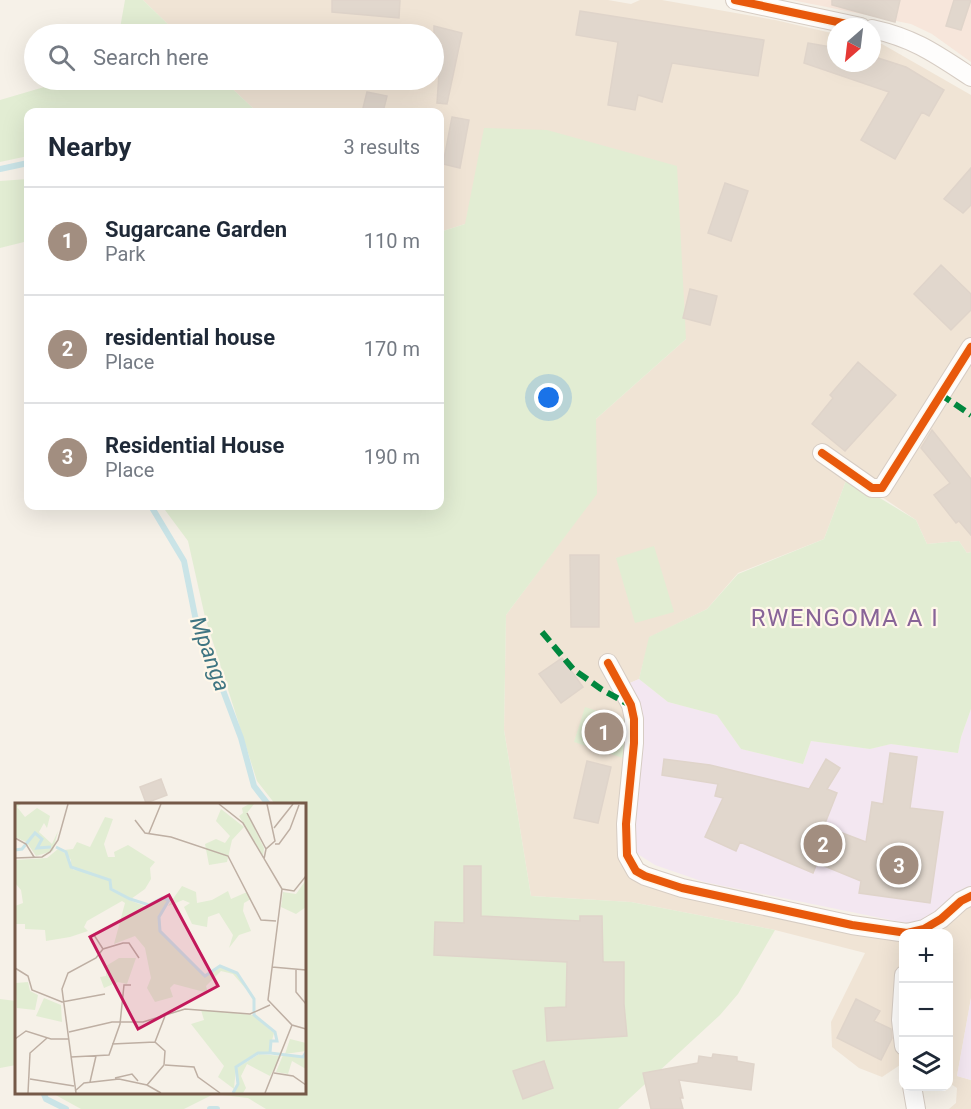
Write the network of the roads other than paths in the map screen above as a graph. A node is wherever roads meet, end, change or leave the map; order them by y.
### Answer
1 (735, 0) edge
2 (827, 20) edge
3 (881, 31) edge
4 (971, 77) edge
5 (971, 347) edge
6 (822, 453) dead end
7 (608, 663) dead end
8 (971, 896) edge
9 (924, 929) edge
10 (899, 932) edge
11 (903, 983) edge
12 (902, 1037) edge
13 (913, 1091) edge
14 (916, 1109) edge

1 - 2 street
3 - 4 street
5 - 6 street
7 - 10 street
8 - 9 street
11 - 12 street
13 - 14 street

